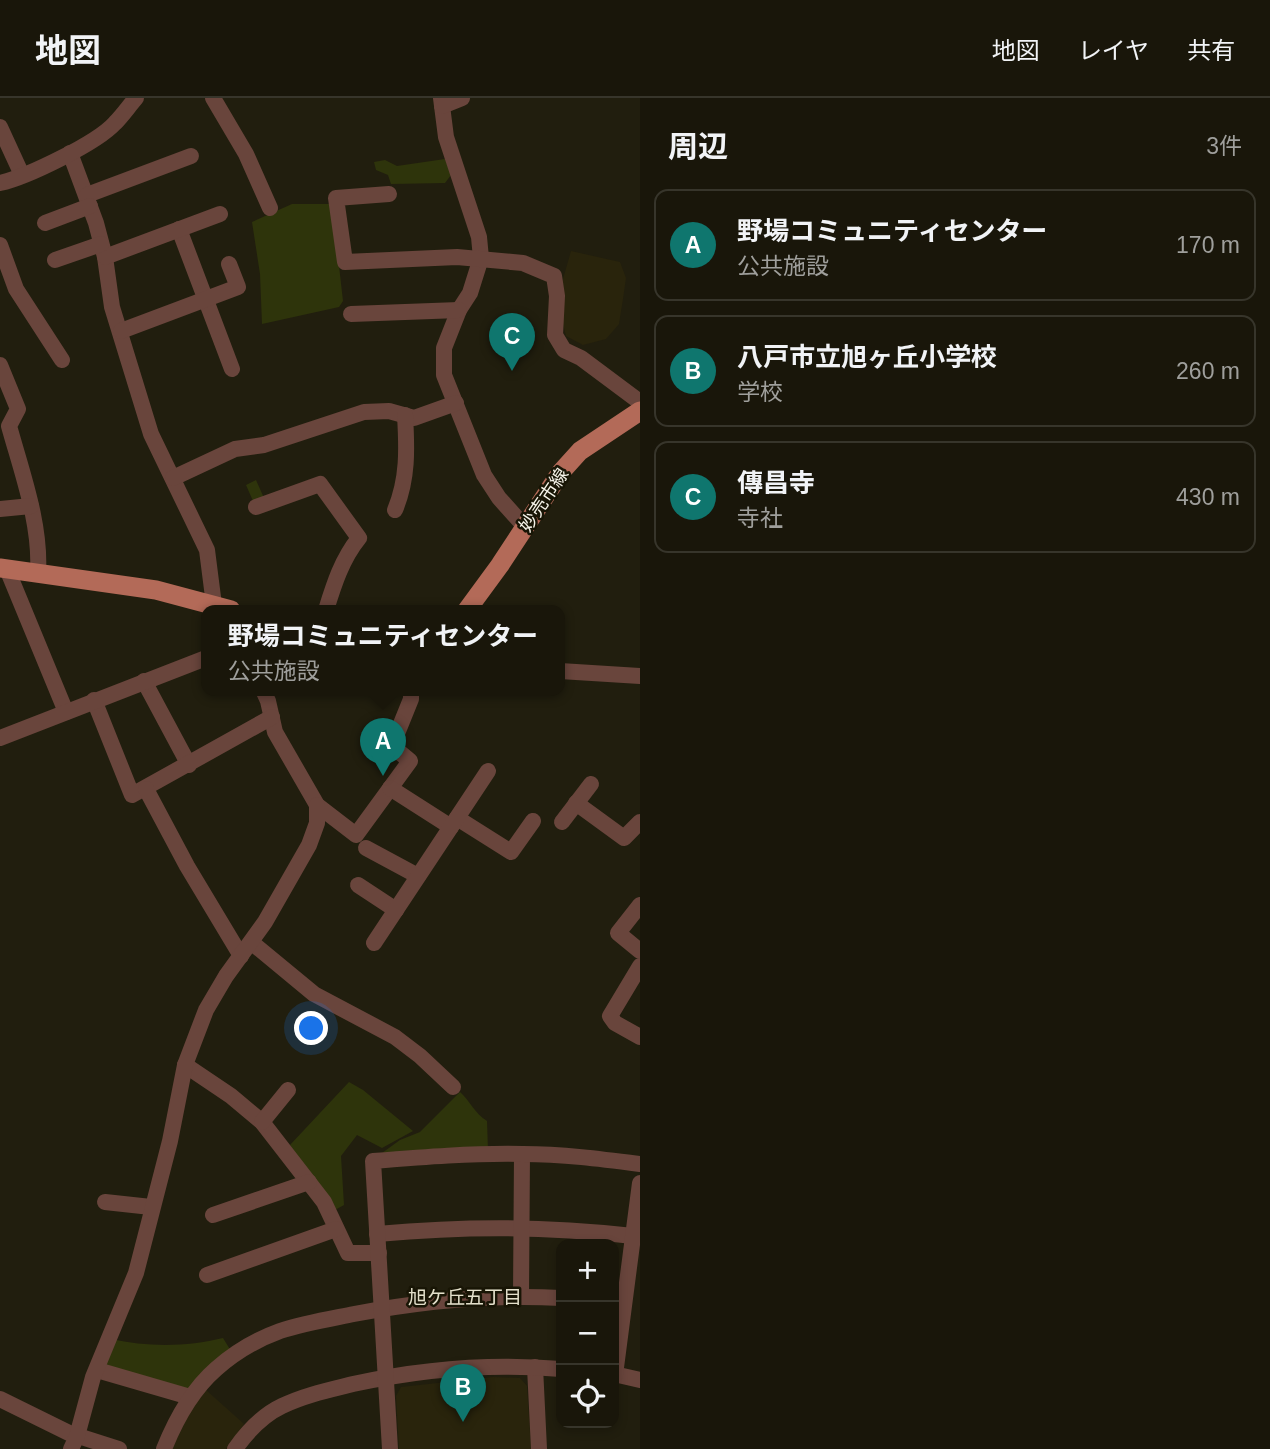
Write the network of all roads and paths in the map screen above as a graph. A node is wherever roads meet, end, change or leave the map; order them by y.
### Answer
1 (136, 98) edge
2 (214, 98) edge
3 (462, 98) edge
4 (441, 102) edge
5 (0, 127) edge
6 (70, 153) junction
7 (191, 156) dead end
8 (22, 175) junction
9 (0, 183) edge
10 (388, 194) dead end
11 (89, 200) junction
12 (270, 208) dead end
13 (219, 214) dead end
14 (45, 223) dead end
15 (179, 229) junction
16 (0, 245) edge
17 (103, 251) junction
18 (481, 258) junction
19 (55, 260) dead end
20 (229, 264) dead end
21 (206, 300) junction
22 (459, 310) junction
23 (351, 314) dead end
24 (121, 331) junction
25 (62, 360) dead end
26 (0, 365) edge
27 (232, 369) dead end
28 (456, 402) junction
29 (640, 402) edge
30 (640, 411) edge
31 (405, 415) junction
32 (173, 478) junction
33 (31, 506) junction
34 (256, 507) dead end
35 (0, 509) edge
36 (395, 510) dead end
37 (525, 527) junction
38 (3, 568) edge
39 (38, 573) junction
40 (215, 605) edge
41 (222, 605) edge
42 (328, 605) edge
43 (471, 605) edge
44 (201, 660) edge
45 (565, 671) edge
46 (640, 676) edge
47 (144, 681) junction
48 (266, 696) edge
49 (411, 696) edge
50 (94, 700) junction
51 (66, 712) junction
52 (272, 718) junction
53 (0, 738) edge
54 (189, 765) junction
55 (488, 771) dead end
56 (591, 784) dead end
57 (390, 788) junction
58 (146, 789) junction
59 (576, 803) junction
60 (317, 805) junction
61 (533, 821) dead end
62 (454, 822) junction
63 (562, 822) dead end
64 (640, 822) edge
65 (366, 848) dead end
66 (418, 876) junction
67 (358, 885) dead end
68 (640, 905) edge
69 (396, 910) junction
70 (251, 942) junction
71 (374, 943) dead end
72 (640, 951) edge
73 (241, 956) junction
74 (640, 966) edge
75 (638, 1034) edge
76 (185, 1065) junction
77 (453, 1087) dead end
78 (288, 1090) dead end
79 (262, 1122) junction
80 (523, 1154) junction
81 (640, 1164) edge
82 (309, 1182) junction
83 (640, 1183) edge
84 (105, 1202) dead end
85 (151, 1207) junction
86 (213, 1215) dead end
87 (522, 1227) junction
88 (336, 1229) junction
89 (377, 1234) junction
90 (634, 1236) junction
91 (379, 1253) junction
92 (207, 1275) dead end
93 (521, 1296) junction
94 (556, 1298) edge
95 (626, 1304) edge
96 (382, 1309) junction
97 (617, 1365) edge
98 (535, 1367) junction
99 (556, 1369) edge
100 (97, 1370) junction
101 (619, 1376) edge
102 (386, 1378) junction
103 (640, 1380) edge
104 (190, 1397) junction
105 (0, 1399) edge
106 (74, 1442) edge
107 (108, 1447) edge
108 (164, 1449) edge
109 (235, 1449) edge
110 (390, 1449) edge
111 (539, 1449) edge

1 - 6 street
2 - 12 street
3 - 4 street
4 - 18 street
5 - 8 street
6 - 8 street
6 - 11 street
7 - 11 street
8 - 9 street
10 - 18 street
11 - 14 street
11 - 17 street
13 - 15 street
15 - 17 street
15 - 21 street
16 - 25 street
17 - 19 street
17 - 24 street
18 - 22 street
18 - 29 street
20 - 21 street
21 - 24 street
21 - 27 street
22 - 23 street
22 - 28 street
24 - 32 street
26 - 33 street
28 - 31 street
28 - 37 street
30 - 37 main road, 妙売市線
31 - 32 street
31 - 36 street
32 - 41 street
33 - 35 street
33 - 39 street
34 - 42 street
37 - 43 main road, 妙売市線
38 - 39 main road
38 - 51 street
39 - 40 main road
44 - 47 street
45 - 46 street
47 - 50 street
47 - 54 street
48 - 52 street
49 - 57 street
50 - 51 street
50 - 58 street
51 - 53 street
52 - 54 street
52 - 60 street
54 - 58 street
55 - 62 street
56 - 59 street
57 - 60 street
57 - 62 street
58 - 73 street
59 - 63 street
59 - 64 street
60 - 70 street
61 - 62 street
62 - 66 street
65 - 66 street
66 - 69 street
67 - 69 street
68 - 72 street
69 - 71 street
70 - 73 street
70 - 77 street
73 - 76 street
74 - 75 street
76 - 79 street
76 - 85 street
78 - 79 street
79 - 82 street
80 - 81 street
80 - 87 street
80 - 89 street
82 - 86 street
82 - 88 street
83 - 90 street
84 - 85 street
85 - 100 street
87 - 89 street
87 - 90 street
87 - 93 street
88 - 91 street
88 - 92 street
89 - 91 street
90 - 95 street
91 - 96 street
93 - 94 street
93 - 96 street
95 - 97 street
96 - 102 street
96 - 104 street
98 - 99 street
98 - 102 street
98 - 111 street
100 - 104 street
100 - 106 street
101 - 103 street
102 - 109 street
102 - 110 street
104 - 108 street
105 - 106 street
106 - 107 street

